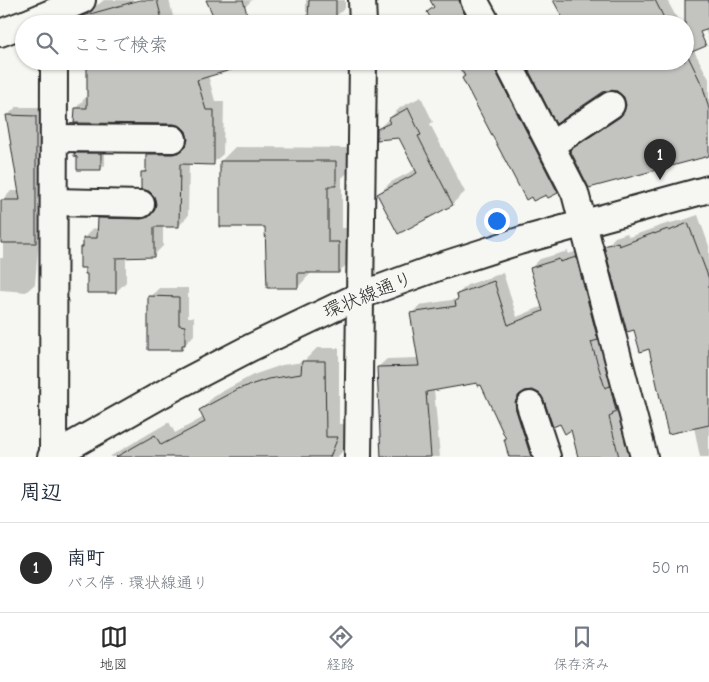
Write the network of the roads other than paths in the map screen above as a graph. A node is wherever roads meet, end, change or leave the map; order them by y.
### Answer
1 (82, 0) edge
2 (362, 0) edge
3 (474, 0) edge
4 (54, 12) edge
5 (362, 15) edge
6 (482, 15) edge
7 (15, 27) edge
8 (0, 33) edge
9 (54, 70) edge
10 (363, 70) edge
11 (512, 70) edge
12 (611, 105) dead end
13 (54, 138) junction
14 (173, 139) dead end
15 (551, 145) junction
16 (709, 189) edge
17 (54, 202) junction
18 (141, 204) dead end
19 (583, 223) junction
20 (359, 296) junction
21 (530, 405) dead end
22 (52, 456) edge
23 (358, 457) edge
24 (547, 457) edge
25 (644, 457) edge

1 - 4 street
2 - 5 street
3 - 6 street
7 - 8 street
9 - 13 street
10 - 20 street
11 - 15 street
12 - 15 street
13 - 14 street
13 - 17 street
15 - 19 street
16 - 19 street, 環状線通り
17 - 18 street
17 - 22 street
19 - 20 street, 環状線通り
19 - 25 street
20 - 22 street, 環状線通り
20 - 23 street
21 - 24 street

